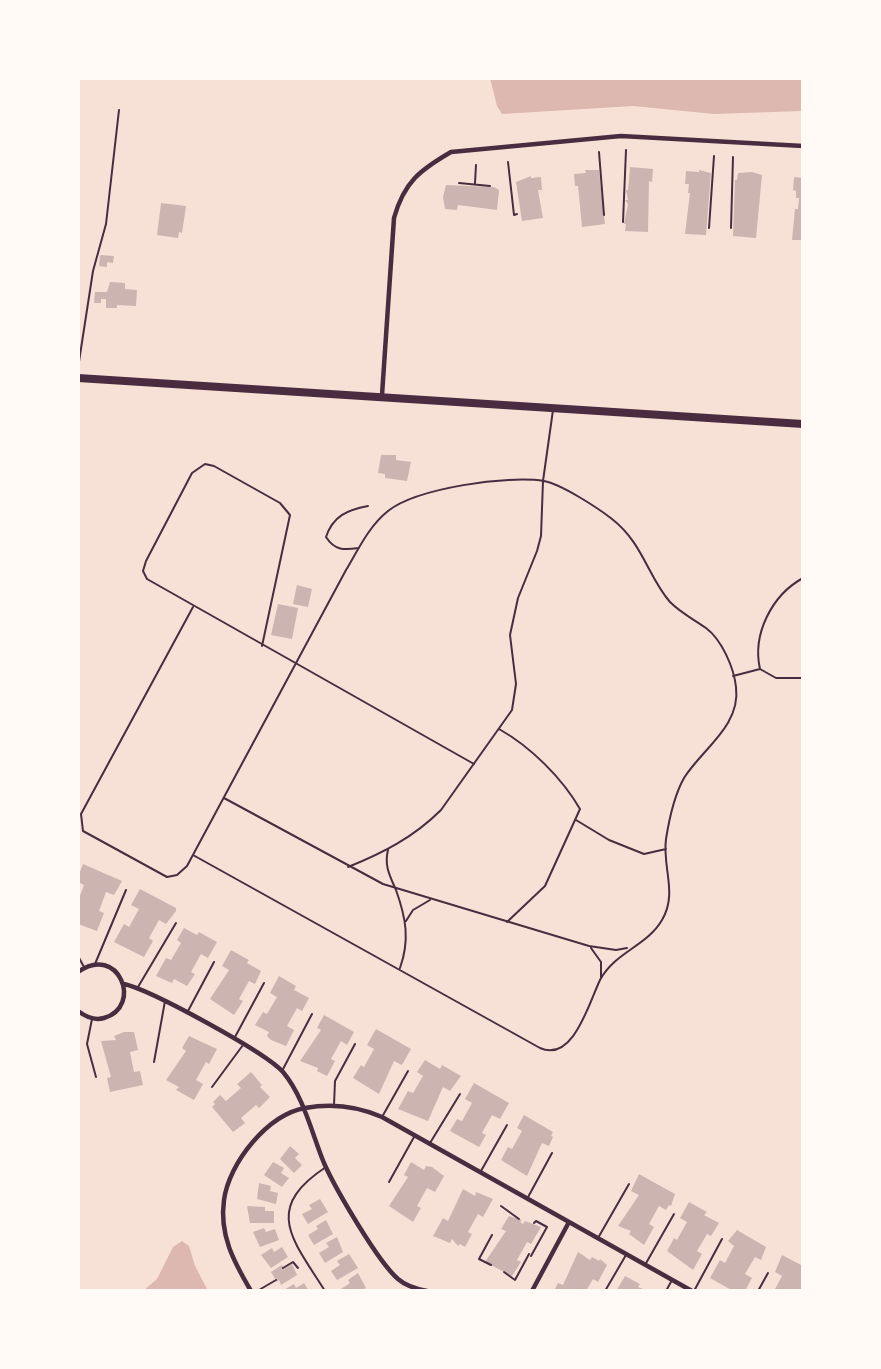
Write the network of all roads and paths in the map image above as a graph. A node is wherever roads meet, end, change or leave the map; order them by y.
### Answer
1 (119, 110) dead end
2 (803, 146) edge
3 (626, 150) dead end
4 (599, 152) dead end
5 (714, 156) dead end
6 (733, 157) dead end
7 (508, 162) dead end
8 (476, 165) dead end
9 (459, 183) dead end
10 (475, 183) junction
11 (490, 186) dead end
12 (517, 214) dead end
13 (604, 215) dead end
14 (622, 222) dead end
15 (709, 228) dead end
16 (731, 228) dead end
17 (78, 368) edge
18 (78, 378) edge
19 (382, 395) junction
20 (553, 407) junction
21 (803, 424) edge
22 (543, 481) junction
23 (368, 506) dead end
24 (359, 548) junction
25 (803, 578) edge
26 (193, 607) junction
27 (262, 646) junction
28 (296, 664) junction
29 (760, 669) junction
30 (733, 676) junction
31 (803, 678) edge
32 (499, 729) junction
33 (474, 764) junction
34 (224, 798) junction
35 (575, 819) junction
36 (666, 849) junction
37 (388, 850) junction
38 (193, 855) junction
39 (348, 867) junction
40 (395, 888) junction
41 (126, 890) dead end
42 (432, 900) junction
43 (406, 921) junction
44 (507, 922) junction
45 (176, 923) dead end
46 (589, 946) junction
47 (629, 948) junction
48 (78, 956) edge
49 (214, 962) dead end
50 (95, 964) junction
51 (84, 967) junction
52 (400, 968) junction
53 (78, 972) edge
54 (601, 978) junction
55 (264, 983) dead end
56 (124, 984) junction
57 (138, 987) junction
58 (165, 1001) junction
59 (78, 1011) edge
60 (186, 1013) junction
61 (312, 1014) dead end
62 (92, 1019) junction
63 (234, 1040) junction
64 (355, 1044) dead end
65 (243, 1045) junction
66 (154, 1062) dead end
67 (282, 1071) junction
68 (408, 1071) dead end
69 (96, 1077) dead end
70 (212, 1087) dead end
71 (460, 1094) dead end
72 (334, 1105) junction
73 (302, 1108) junction
74 (382, 1117) junction
75 (507, 1125) dead end
76 (414, 1137) junction
77 (429, 1145) junction
78 (552, 1152) dead end
79 (326, 1167) junction
80 (480, 1173) junction
81 (389, 1182) dead end
82 (629, 1184) dead end
83 (527, 1199) junction
84 (501, 1206) dead end
85 (674, 1214) dead end
86 (519, 1219) dead end
87 (568, 1222) junction
88 (534, 1223) dead end
89 (492, 1235) dead end
90 (598, 1238) junction
91 (722, 1239) dead end
92 (626, 1254) junction
93 (491, 1265) dead end
94 (645, 1265) junction
95 (283, 1268) dead end
96 (298, 1268) dead end
97 (504, 1272) dead end
98 (768, 1273) dead end
99 (276, 1280) dead end
100 (672, 1280) junction
101 (259, 1290) edge
102 (251, 1291) edge
103 (325, 1291) edge
104 (427, 1291) edge
105 (532, 1291) edge
106 (605, 1291) edge
107 (666, 1291) edge
108 (693, 1291) edge
109 (758, 1291) edge

1 - 17 lane
2 - 19 street
3 - 14 path
4 - 13 path
5 - 15 path
6 - 16 path
7 - 12 path
8 - 10 path
9 - 10 path
10 - 11 path
18 - 19 main road
19 - 20 main road
20 - 21 main road
20 - 22 lane
22 - 24 lane
22 - 30 lane
22 - 32 lane
23 - 24 lane
24 - 28 lane
25 - 29 lane
26 - 27 lane
26 - 27 lane
26 - 38 lane
27 - 28 lane
28 - 33 lane
28 - 34 lane
29 - 30 lane
29 - 31 lane
30 - 36 lane
32 - 33 lane
32 - 35 lane
33 - 37 lane
34 - 38 lane
34 - 39 lane
35 - 36 lane
35 - 44 lane
36 - 47 lane
37 - 39 lane
37 - 40 lane
38 - 52 lane
39 - 40 lane
40 - 42 lane
40 - 43 lane
41 - 50 lane
42 - 43 lane
42 - 44 lane
43 - 52 lane
44 - 46 lane
45 - 57 lane
46 - 47 lane
46 - 54 lane
47 - 54 lane
48 - 51 lane
49 - 60 lane
50 - 51 street
50 - 56 street
51 - 53 street
52 - 54 lane
55 - 63 lane
56 - 57 street
56 - 62 street
57 - 58 street
58 - 60 street
58 - 66 lane
59 - 62 street
60 - 63 street
61 - 67 lane
62 - 69 lane
63 - 65 street
64 - 72 lane
65 - 67 street
65 - 70 lane
67 - 73 street
68 - 74 lane
71 - 77 lane
72 - 73 street
72 - 74 street
73 - 79 street
73 - 102 street
74 - 76 street
75 - 80 lane
76 - 77 street
76 - 81 lane
77 - 80 street
78 - 83 lane
79 - 103 lane
79 - 104 street
80 - 83 street
82 - 90 lane
83 - 87 street
84 - 86 path
85 - 94 lane
87 - 90 street
87 - 105 street
88 - 97 path
89 - 93 path
90 - 92 street
91 - 108 lane
92 - 94 street
92 - 106 lane
94 - 100 street
95 - 96 path
98 - 109 lane
99 - 101 path
100 - 107 lane
100 - 108 street

